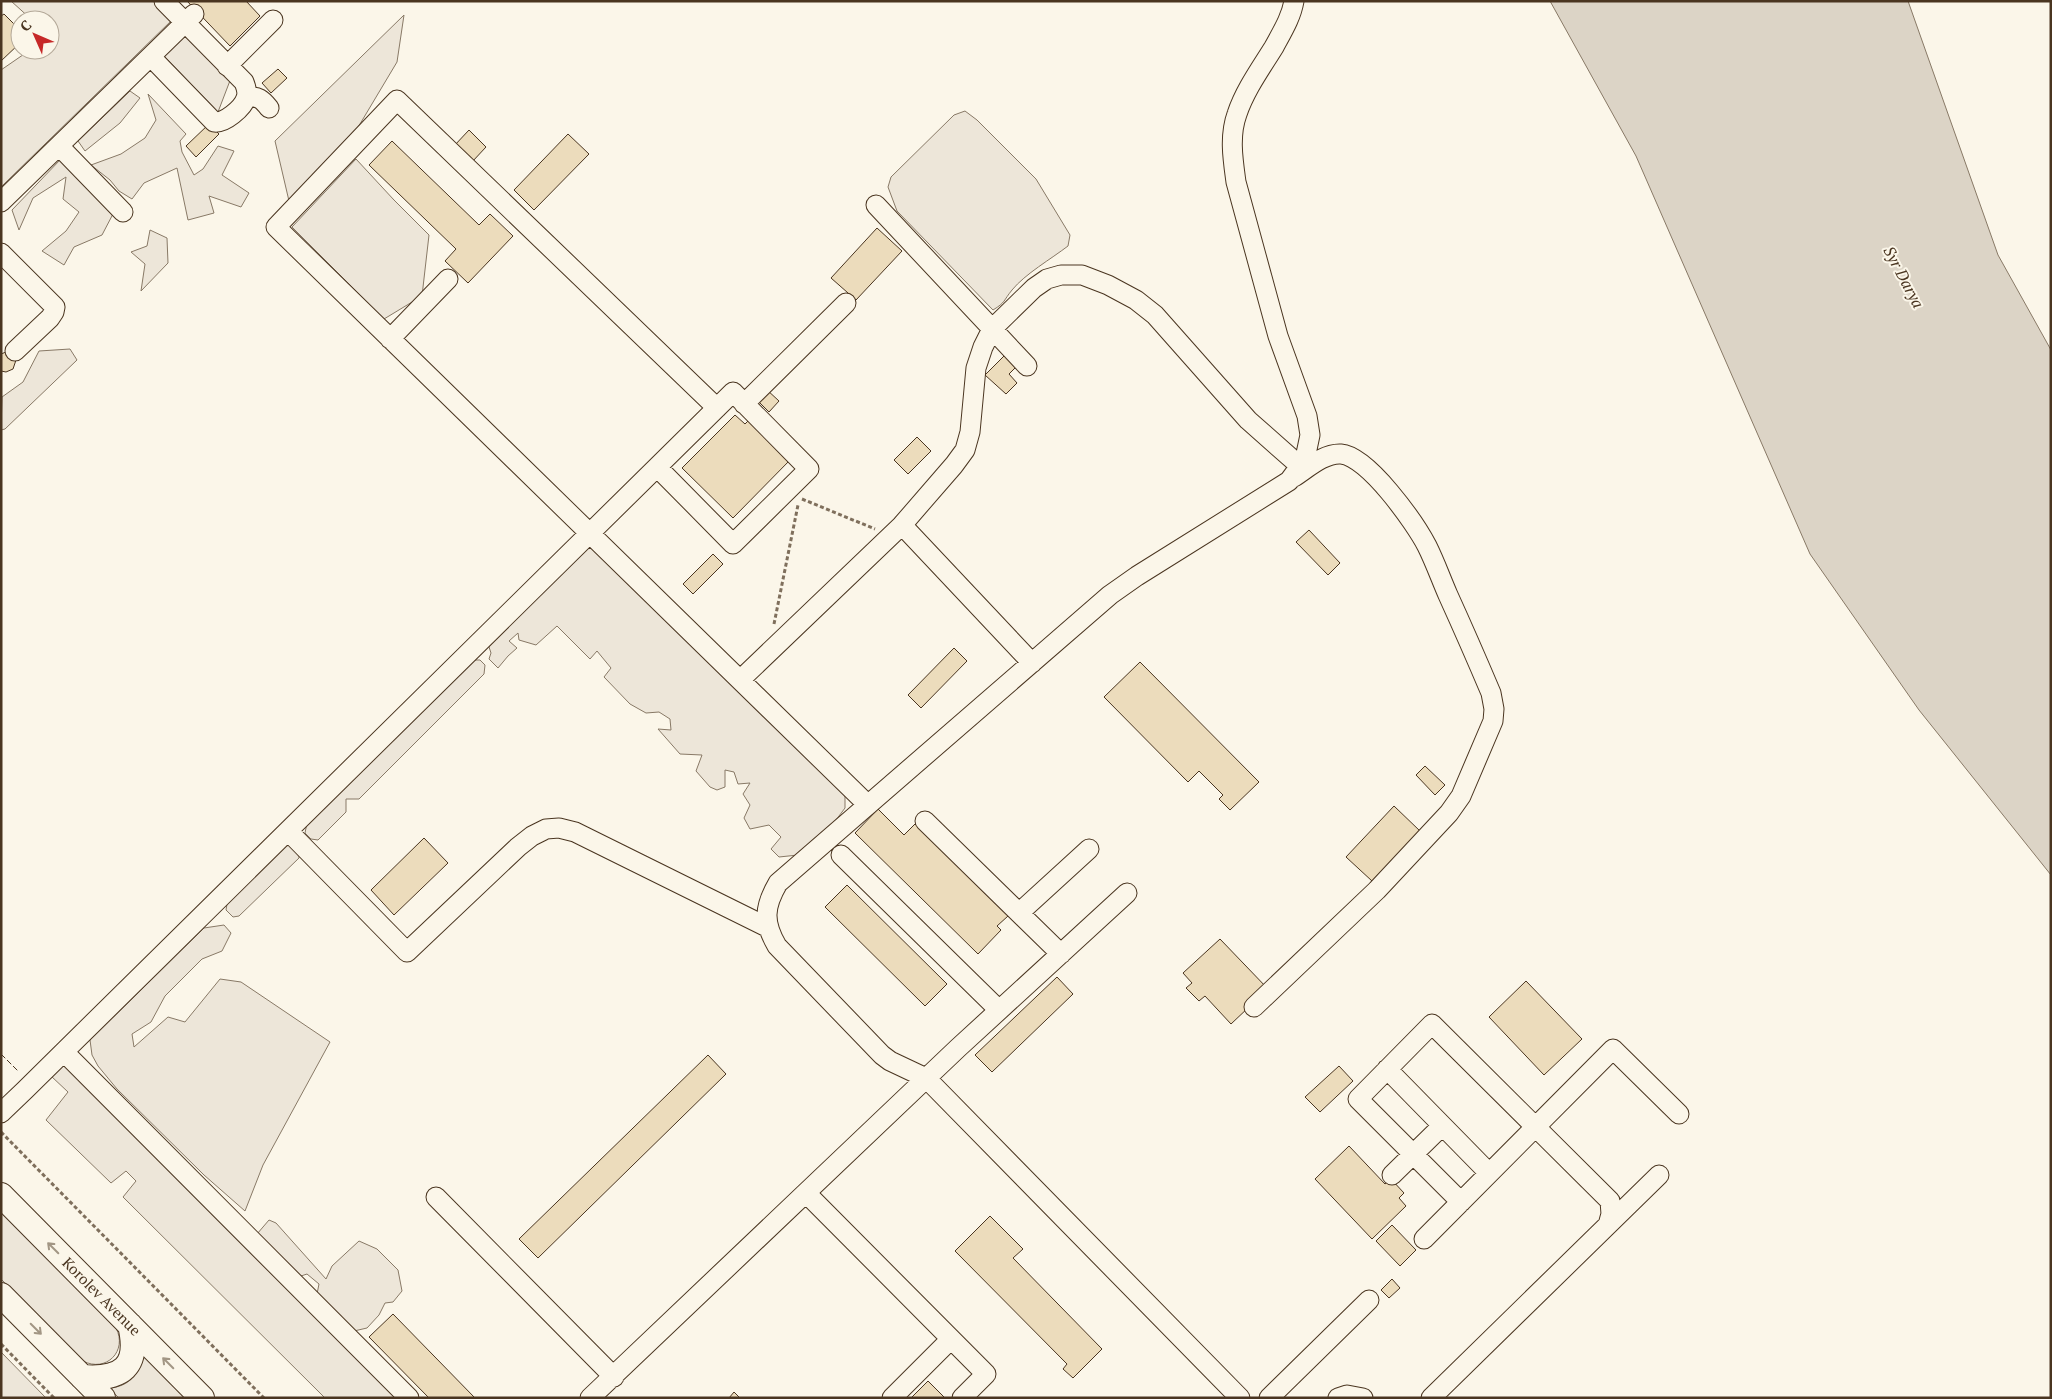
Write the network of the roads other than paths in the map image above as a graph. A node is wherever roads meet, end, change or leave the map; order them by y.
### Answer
1 (164, 1) edge
2 (1294, 1) edge
3 (187, 13) edge
4 (273, 20) dead end
5 (151, 57) junction
6 (237, 65) junction
7 (247, 97) junction
8 (269, 108) dead end
9 (59, 146) junction
10 (1, 202) edge
11 (876, 205) dead end
12 (124, 212) dead end
13 (1, 253) edge
14 (448, 279) dead end
15 (846, 304) dead end
16 (992, 329) junction
17 (390, 339) junction
18 (15, 351) dead end
19 (1027, 366) dead end
20 (744, 404) junction
21 (716, 408) junction
22 (1300, 466) junction
23 (657, 467) junction
24 (1289, 481) junction
25 (896, 530) junction
26 (589, 534) junction
27 (1032, 663) junction
28 (740, 680) junction
29 (868, 805) junction
30 (925, 821) dead end
31 (288, 831) junction
32 (1088, 848) dead end
33 (841, 855) dead end
34 (1127, 894) dead end
35 (1019, 913) junction
36 (768, 927) junction
37 (1061, 954) junction
38 (1254, 1007) dead end
39 (999, 1010) junction
40 (64, 1052) junction
41 (1387, 1070) junction
42 (926, 1078) junction
43 (1, 1114) edge
44 (1679, 1114) dead end
45 (1442, 1126) junction
46 (1535, 1127) junction
47 (1413, 1154) junction
48 (1489, 1173) junction
49 (1392, 1175) dead end
50 (1659, 1175) dead end
51 (806, 1193) junction
52 (1, 1195) edge
53 (436, 1197) dead end
54 (1461, 1202) junction
55 (1608, 1225) junction
56 (1424, 1239) dead end
57 (1, 1295) edge
58 (1369, 1300) dead end
59 (130, 1326) junction
60 (951, 1339) junction
61 (82, 1377) junction
62 (614, 1377) junction
63 (103, 1398) edge
64 (202, 1398) edge
65 (409, 1398) edge
66 (590, 1398) edge
67 (892, 1398) edge
68 (962, 1398) edge
69 (1240, 1398) edge
70 (1269, 1398) edge
71 (1431, 1398) edge

1 - 3 street
2 - 22 street
3 - 5 street
3 - 6 street
4 - 6 street
5 - 7 street
5 - 9 street
6 - 7 street
7 - 8 street
9 - 10 street
9 - 12 street
11 - 16 street
13 - 18 street
14 - 17 street
15 - 20 street
16 - 19 street
16 - 22 street
16 - 25 street
17 - 21 street
17 - 26 street
20 - 21 street
20 - 23 street
21 - 23 street
22 - 24 street
23 - 26 street
24 - 27 street
24 - 38 street
25 - 27 street
25 - 28 street
26 - 28 street
26 - 31 street
27 - 29 street
28 - 29 street
29 - 36 street
30 - 35 street
31 - 36 street
31 - 40 street
32 - 35 street
33 - 39 street
34 - 37 street
35 - 37 street
36 - 42 street
37 - 39 street
39 - 42 street
40 - 43 street
40 - 65 street
41 - 45 street
41 - 46 street
41 - 47 street
42 - 51 street
42 - 69 street
44 - 46 street
45 - 47 street
45 - 48 street
46 - 48 street
46 - 55 street
47 - 49 street
47 - 54 street
48 - 54 street
50 - 55 street
51 - 60 street
51 - 62 street
59 -> 52 main road, Korolev Avenue
53 - 62 street
54 - 56 street
55 - 71 street
57 -> 61 main road
58 - 70 street
59 - 61 main road
64 -> 59 main road, Korolev Avenue
60 - 67 street
60 - 68 street
61 - 63 main road
62 - 66 street

